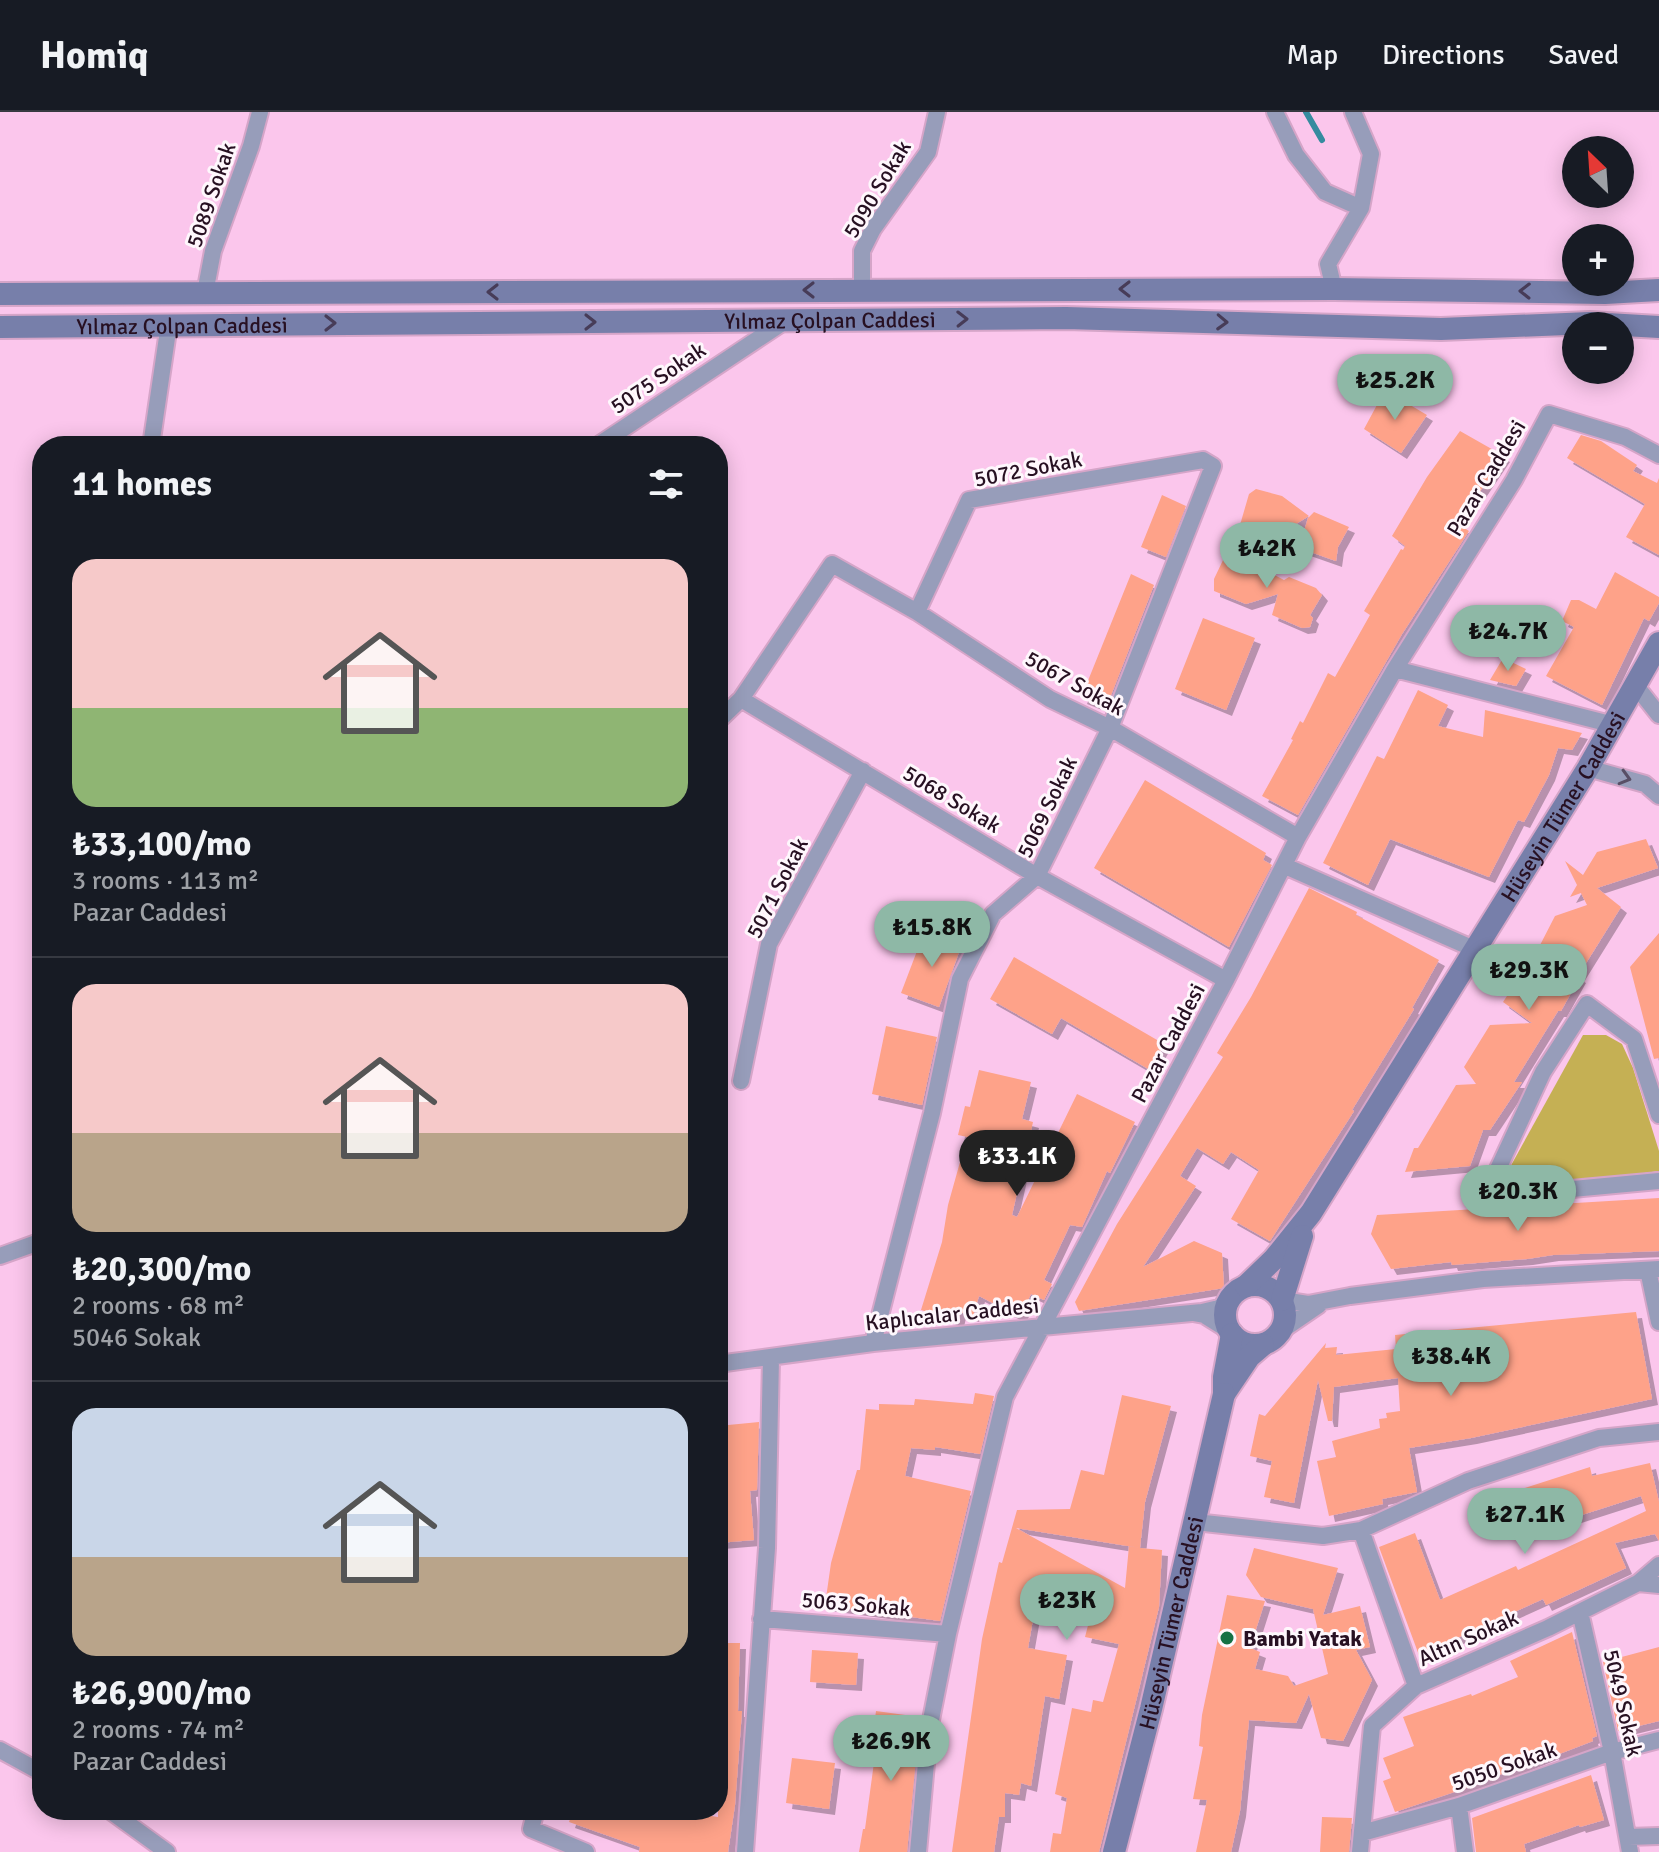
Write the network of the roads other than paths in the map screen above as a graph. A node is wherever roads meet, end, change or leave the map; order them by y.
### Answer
1 (260, 112) edge
2 (937, 112) edge
3 (1275, 112) edge
4 (1353, 112) edge
5 (1361, 208) junction
6 (1334, 289) junction
7 (862, 290) junction
8 (1659, 290) edge
9 (205, 293) junction
10 (0, 294) edge
11 (785, 321) junction
12 (169, 324) junction
13 (0, 327) edge
14 (1659, 327) edge
15 (152, 436) edge
16 (612, 436) edge
17 (1659, 455) edge
18 (1213, 466) joint
19 (917, 612) junction
20 (1659, 643) edge
21 (1395, 669) junction
22 (1636, 686) junction
23 (741, 699) junction
24 (728, 711) edge
25 (1659, 715) edge
26 (1614, 725) junction
27 (1110, 728) junction
28 (1588, 768) junction
29 (863, 771) junction
30 (1659, 796) edge
31 (1298, 837) junction
32 (1285, 866) junction
33 (1037, 876) junction
34 (1474, 949) junction
35 (1226, 980) junction
36 (741, 1081) dead end
37 (1659, 1115) edge
38 (1659, 1181) edge
39 (1311, 1213) junction
40 (32, 1245) edge
41 (0, 1256) edge
42 (1654, 1270) edge
43 (1246, 1286) junction
44 (1282, 1300) junction
45 (1327, 1300) junction
46 (1228, 1302) junction
47 (1191, 1312) junction
48 (1659, 1322) edge
49 (1041, 1326) junction
50 (1281, 1331) junction
51 (1230, 1332) junction
52 (873, 1343) junction
53 (1263, 1345) junction
54 (771, 1358) junction
55 (728, 1363) edge
56 (1224, 1394) junction
57 (1659, 1432) edge
58 (1195, 1522) junction
59 (1361, 1530) junction
60 (1659, 1565) edge
61 (1638, 1583) junction
62 (1659, 1585) edge
63 (1580, 1612) junction
64 (761, 1619) junction
65 (948, 1634) junction
66 (1416, 1686) junction
67 (1659, 1740) edge
68 (0, 1750) edge
69 (1612, 1752) junction
70 (32, 1768) edge
71 (1459, 1806) junction
72 (126, 1820) edge
73 (533, 1820) edge
74 (1362, 1833) junction
75 (1659, 1836) edge
76 (1629, 1845) edge
77 (167, 1852) edge
78 (586, 1852) edge
79 (745, 1852) edge
80 (918, 1852) edge
81 (1114, 1852) edge
82 (1360, 1852) edge
83 (1465, 1852) edge

1 - 9 street, 5089 Sokak
2 - 7 street, 5090 Sokak
3 - 5 street
4 - 5 street
5 - 6 street
6 -> 7 main road, Yılmaz Çolpan Caddesi
8 -> 6 main road, Yılmaz Çolpan Caddesi
7 -> 9 main road, Yılmaz Çolpan Caddesi
9 - 10 main road, Yılmaz Çolpan Caddesi
12 -> 11 main road, Yılmaz Çolpan Caddesi
11 -> 14 main road, Yılmaz Çolpan Caddesi
11 - 16 street, 5075 Sokak
12 - 13 main road, Yılmaz Çolpan Caddesi
12 - 15 street
17 - 21 street, Pazar Caddesi
18 - 19 street, 5072 Sokak
18 - 27 street, 5069 Sokak
19 - 23 street, 5067 Sokak
19 - 27 street, 5067 Sokak
20 - 22 main road, Hüseyin Tümer Caddesi
21 - 26 street
21 - 31 street, Pazar Caddesi
22 - 25 street
22 - 26 main road, Hüseyin Tümer Caddesi
23 - 24 street
23 - 29 street, 5068 Sokak
26 - 28 main road, Hüseyin Tümer Caddesi
27 - 31 street, 5067 Sokak
27 - 33 street, 5069 Sokak
28 -> 30 street
28 - 34 main road, Hüseyin Tümer Caddesi
29 - 33 street, 5068 Sokak
29 - 36 street, 5071 Sokak
31 - 32 street, Pazar Caddesi
32 - 34 street
32 - 35 street, Pazar Caddesi
33 - 35 street, 5068 Sokak
33 - 52 street, 5069 Sokak
34 - 39 main road, Hüseyin Tümer Caddesi
35 - 49 street, Pazar Caddesi
37 - 38 street
39 - 43 main road, Hüseyin Tümer Caddesi
39 - 44 main road, Hüseyin Tümer Caddesi
40 - 41 street
42 - 45 street
42 - 48 street
43 - 44 main road
43 - 46 main road, Hüseyin Tümer Caddesi
44 - 45 street
44 - 50 main road, Hüseyin Tümer Caddesi
45 - 50 street
46 - 47 street, Kaplıcalar Caddesi
46 - 51 main road, Hüseyin Tümer Caddesi
47 - 49 street, Kaplıcalar Caddesi
47 - 51 street
49 - 52 street, Kaplıcalar Caddesi
49 - 65 street, Pazar Caddesi
50 - 53 main road, Hüseyin Tümer Caddesi
51 - 53 main road
51 - 56 main road, Hüseyin Tümer Caddesi
52 - 54 street, Kaplıcalar Caddesi
53 - 56 main road, Hüseyin Tümer Caddesi
54 - 55 street, Kaplıcalar Caddesi
54 - 64 street
56 - 58 main road, Hüseyin Tümer Caddesi
57 - 59 street
58 - 59 street
58 - 81 main road, Hüseyin Tümer Caddesi
59 - 66 street
60 - 61 street, Altın Sokak
61 - 62 street
61 - 63 street, Altın Sokak
63 - 66 street, Altın Sokak
63 - 69 street, 5049 Sokak
64 - 65 street, 5063 Sokak
64 - 79 street
65 - 80 street, Pazar Caddesi
66 - 74 street, Altın Sokak
67 - 69 street, 5050 Sokak
68 - 70 street
69 - 71 street, 5050 Sokak
69 - 76 street, 5049 Sokak
71 - 74 street, 5050 Sokak
71 - 83 street
72 - 77 street
73 - 78 street
74 - 82 street, Altın Sokak
75 - 76 street

